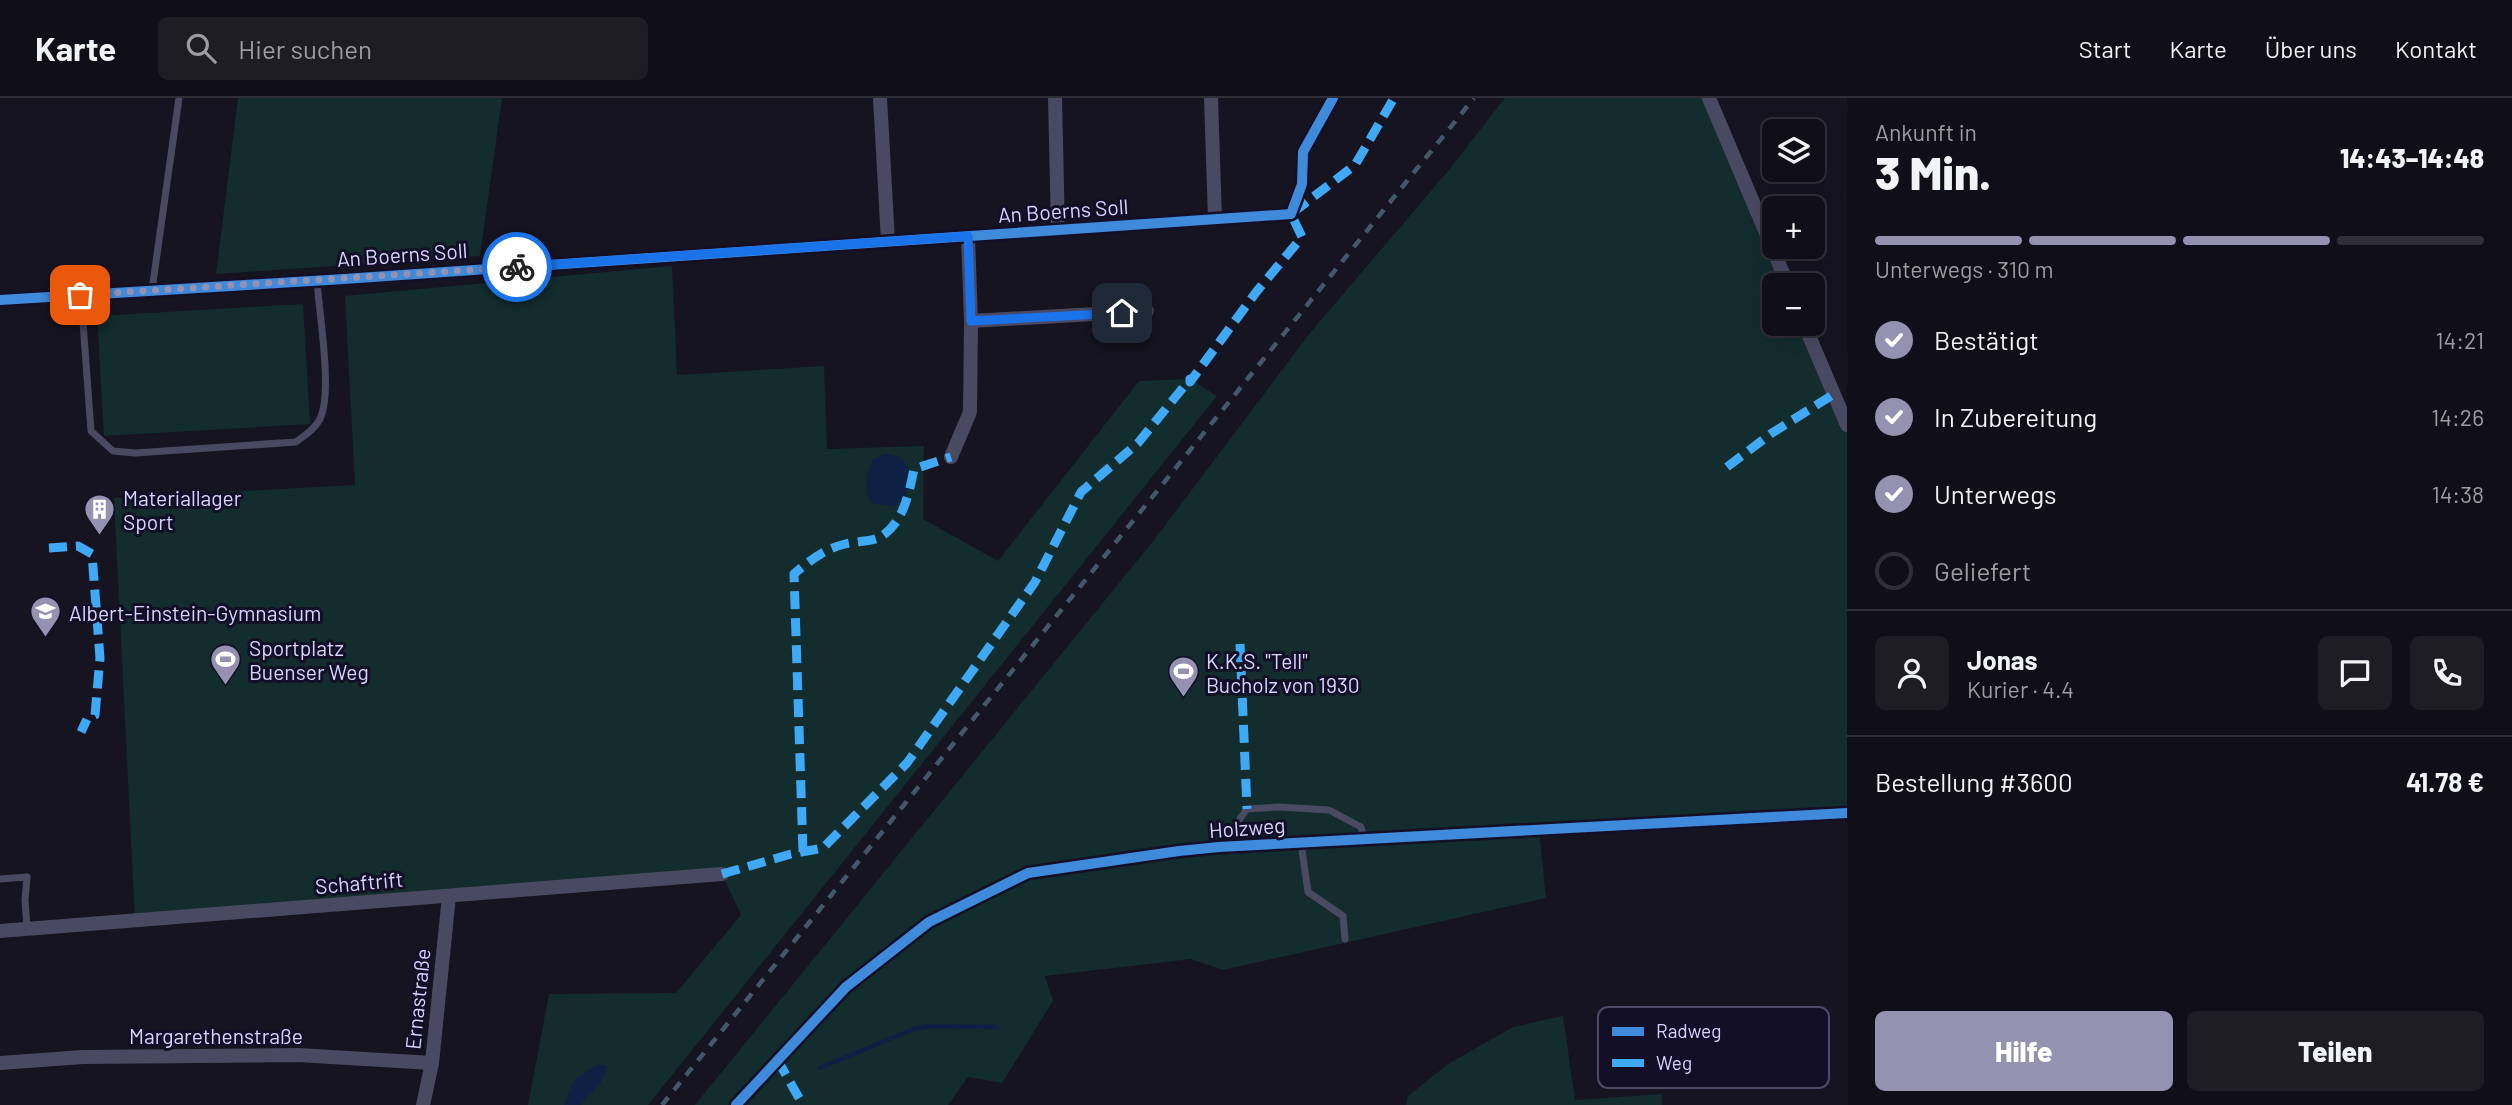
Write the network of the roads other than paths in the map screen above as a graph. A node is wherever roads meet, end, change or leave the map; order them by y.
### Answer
1 (179, 98) edge
2 (880, 98) edge
3 (1055, 98) edge
4 (1211, 98) edge
5 (1333, 98) edge
6 (1709, 98) edge
7 (1215, 219) junction
8 (1058, 230) junction
9 (968, 236) junction
10 (888, 241) junction
11 (1783, 273) edge
12 (317, 281) junction
13 (152, 291) junction
14 (80, 295) junction
15 (0, 300) edge
16 (1147, 311) dead end
17 (971, 321) junction
18 (1809, 336) edge
19 (1847, 425) edge
20 (950, 457) dead end
21 (1847, 813) edge
22 (1364, 839) junction
23 (1301, 843) junction
24 (1219, 847) junction
25 (722, 874) dead end
26 (0, 879) edge
27 (449, 896) junction
28 (27, 929) junction
29 (0, 931) edge
30 (1345, 939) dead end
31 (0, 1063) edge
32 (432, 1063) junction
33 (423, 1105) edge
34 (736, 1105) edge

1 - 13 lane
2 - 10 street
3 - 8 street, An Boerns Soll
4 - 7 street
5 - 7 street, An Boerns Soll
6 - 11 street
7 - 8 street, An Boerns Soll
8 - 9 street, An Boerns Soll
9 - 10 street, An Boerns Soll
9 - 17 street
10 - 12 street, An Boerns Soll
12 - 13 street, An Boerns Soll
12 - 14 lane
13 - 14 street, An Boerns Soll
14 - 15 street, An Boerns Soll
16 - 17 street
17 - 20 street
18 - 19 street
21 - 22 street, Holzweg
22 - 23 street, Holzweg
22 - 24 lane
23 - 24 street, Holzweg
23 - 30 lane
24 - 34 street, Holzweg
25 - 27 street, Schaftrift
26 - 28 lane
27 - 28 street, Schaftrift
27 - 32 street, Ernastraße
28 - 29 street, Schaftrift
31 - 32 street, Margarethenstraße
32 - 33 street, Ernastraße

